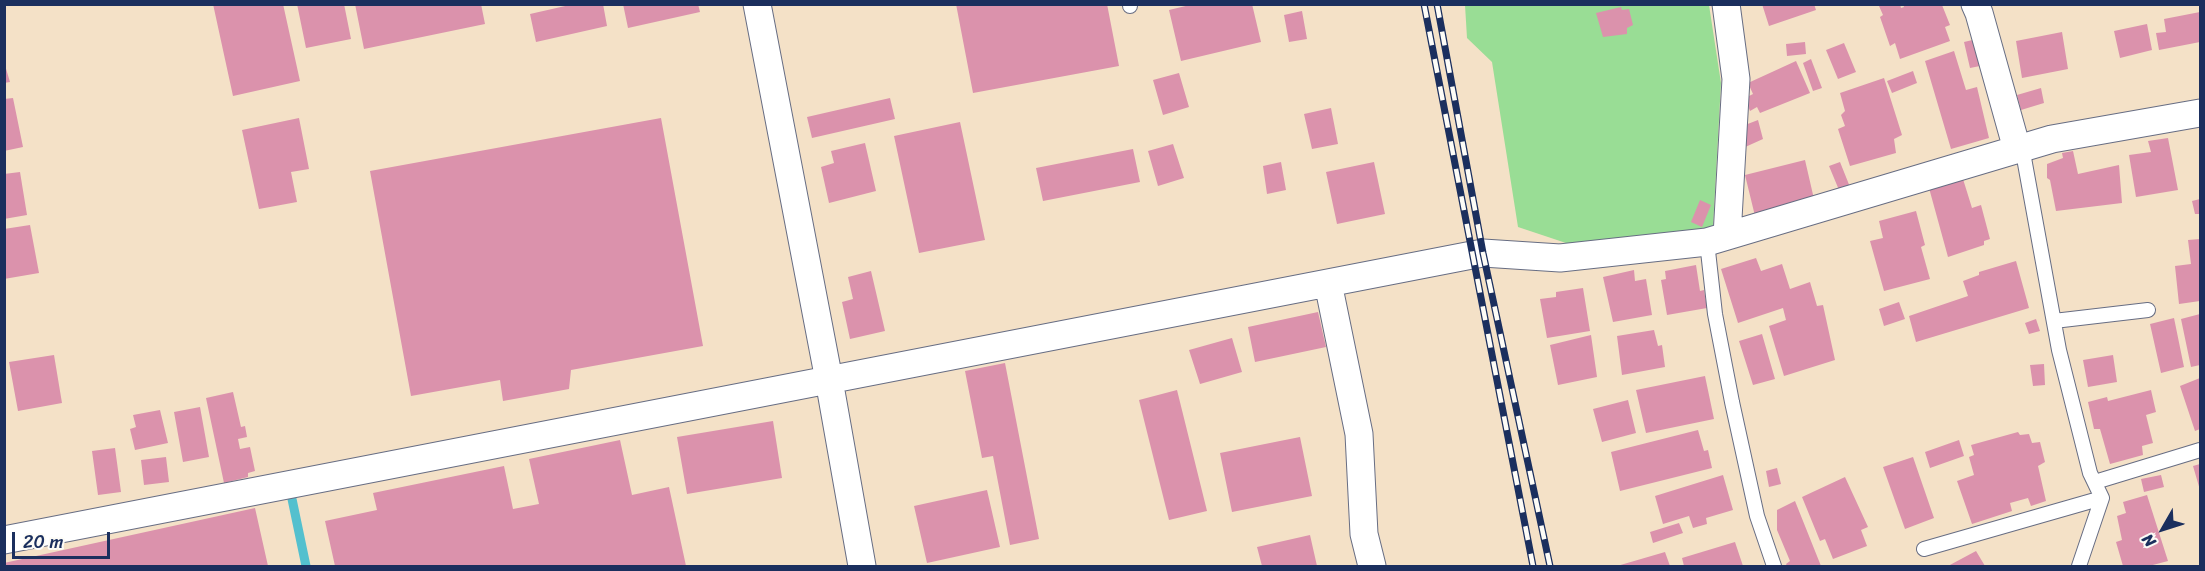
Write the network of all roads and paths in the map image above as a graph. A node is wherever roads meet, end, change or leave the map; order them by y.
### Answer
1 (757, 4) edge
2 (1726, 4) edge
3 (1975, 4) edge
4 (2200, 113) edge
5 (2020, 148) junction
6 (1717, 239) junction
7 (1328, 283) junction
8 (2148, 310) dead end
9 (2054, 321) junction
10 (829, 380) junction
11 (2200, 450) edge
12 (2095, 482) junction
13 (2102, 498) junction
14 (4, 540) edge
15 (1924, 549) dead end
16 (862, 567) edge
17 (1372, 567) edge
18 (1774, 567) edge
19 (2079, 567) edge

1 - 10 street
2 - 6 street
3 - 5 street
4 - 5 street
5 - 6 street
5 - 9 lane
6 - 7 street
6 - 18 lane
7 - 10 street
7 - 17 street
8 - 9 lane
9 - 12 lane
10 - 14 street
10 - 16 street
11 - 12 lane
12 - 13 lane
13 - 15 lane
13 - 19 lane

